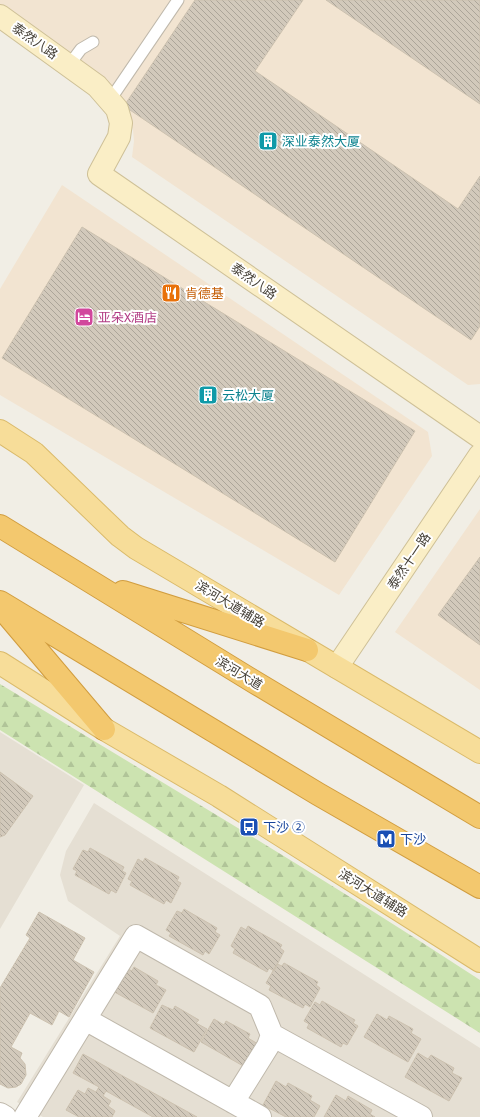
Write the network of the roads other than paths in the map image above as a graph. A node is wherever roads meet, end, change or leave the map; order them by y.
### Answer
1 (178, 0) edge
2 (0, 16) edge
3 (0, 26) edge
4 (93, 42) dead end
5 (69, 65) junction
6 (109, 98) junction
7 (0, 431) edge
8 (480, 436) edge
9 (480, 455) edge
10 (0, 526) edge
11 (91, 582) junction
12 (0, 602) edge
13 (0, 607) edge
14 (307, 650) junction
15 (0, 663) edge
16 (337, 666) junction
17 (104, 729) junction
18 (480, 752) edge
19 (480, 817) edge
20 (480, 888) edge
21 (480, 961) edge
22 (85, 1019) junction
23 (272, 1035) junction
24 (233, 1102) junction
25 (0, 1114) edge
26 (5, 1117) edge
27 (25, 1117) edge
28 (260, 1117) edge
29 (421, 1117) edge

1 - 6 lane
2 - 5 street, 泰然八路
3 - 6 street, 泰然八路
4 - 5 lane
5 - 6 street, 泰然八路
6 - 8 street, 泰然八路
7 - 14 main road, 滨河大道辅路
9 - 16 street, 泰然十一路
10 - 11 highway, 滨河大道
11 - 14 highway
11 - 19 highway, 滨河大道
12 - 20 highway
13 - 17 highway
14 - 16 main road, 滨河大道辅路
15 - 17 main road, 滨河大道辅路
16 - 18 main road, 滨河大道辅路
17 - 21 main road, 滨河大道辅路
22 - 23 street
22 - 24 street
22 - 27 street
23 - 24 street
23 - 29 street
24 - 28 street
25 - 26 street

